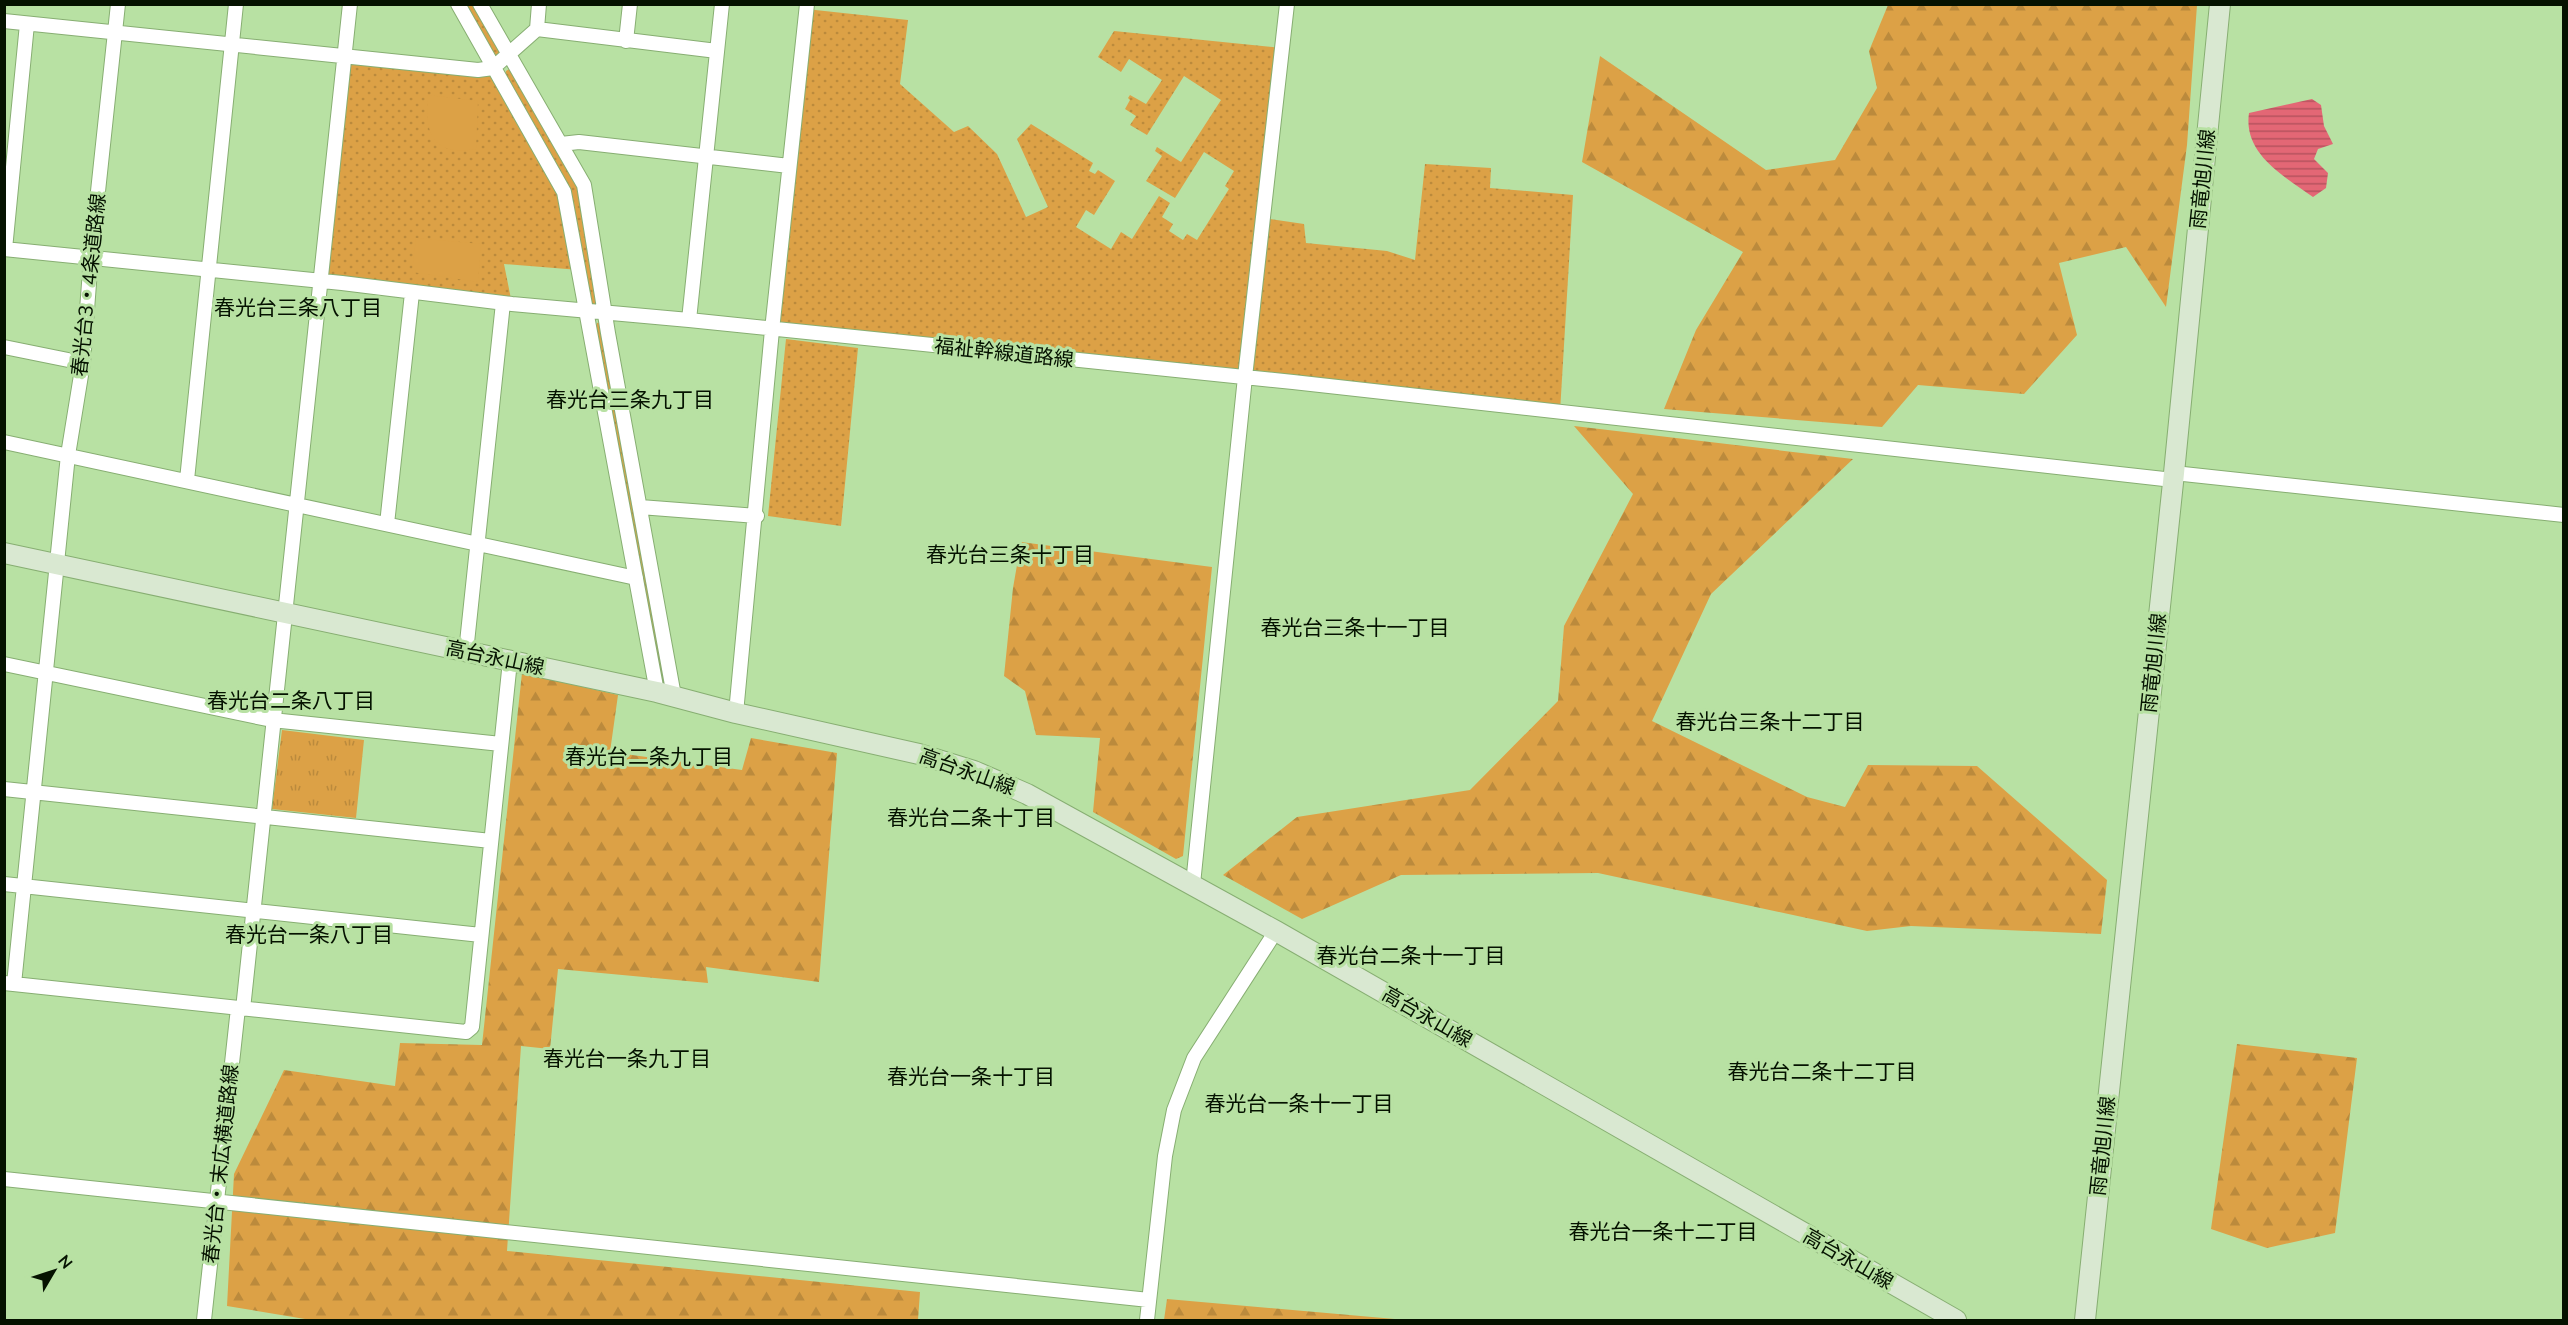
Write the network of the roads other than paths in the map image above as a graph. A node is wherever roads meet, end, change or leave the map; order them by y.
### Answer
1 (118, 4) edge
2 (236, 4) edge
3 (350, 4) edge
4 (458, 4) edge
5 (480, 4) edge
6 (539, 4) edge
7 (630, 4) edge
8 (722, 4) edge
9 (807, 4) edge
10 (1287, 4) edge
11 (2220, 4) edge
12 (4, 21) edge
13 (27, 24) junction
14 (537, 29) junction
15 (114, 33) junction
16 (626, 41) junction
17 (231, 46) junction
18 (717, 51) junction
19 (343, 56) junction
20 (509, 56) junction
21 (493, 68) junction
22 (561, 144) junction
23 (706, 158) junction
24 (789, 166) junction
25 (5, 249) edge
26 (91, 257) junction
27 (208, 269) junction
28 (319, 281) junction
29 (412, 292) junction
30 (503, 303) junction
31 (586, 310) junction
32 (604, 312) junction
33 (689, 320) junction
34 (772, 330) junction
35 (4, 347) edge
36 (83, 363) junction
37 (1245, 377) junction
38 (4, 442) edge
39 (68, 455) junction
40 (2174, 476) junction
41 (187, 480) junction
42 (296, 504) junction
43 (640, 507) junction
44 (2564, 515) edge
45 (757, 516) junction
46 (387, 524) junction
47 (478, 544) junction
48 (4, 553) edge
49 (58, 565) junction
50 (636, 578) junction
51 (285, 612) junction
52 (466, 652) junction
53 (510, 661) junction
54 (4, 664) edge
55 (46, 673) junction
56 (666, 694) junction
57 (736, 713) junction
58 (272, 720) junction
59 (501, 744) junction
60 (4, 789) edge
61 (34, 792) junction
62 (263, 817) junction
63 (491, 841) junction
64 (4, 884) edge
65 (1193, 884) junction
66 (24, 886) junction
67 (253, 911) junction
68 (1276, 931) junction
69 (481, 935) junction
70 (9, 984) edge
71 (240, 1009) junction
72 (4, 1179) edge
73 (217, 1201) junction
74 (1149, 1300) junction
75 (204, 1320) edge
76 (1147, 1320) edge
77 (1956, 1320) edge
78 (2085, 1320) edge

1 - 15 street, 春光台3・4条道路線
2 - 17 street
3 - 19 street, 春光台・末広横道路線
4 - 21 street
5 - 20 street
6 - 14 street
7 - 16 street
8 - 18 street
9 - 24 street
10 - 37 street
11 - 40 street, 雨竜旭川線
12 - 13 street
13 - 15 street
13 - 25 street
14 - 16 street
14 - 20 street
15 - 17 street
15 - 26 street, 春光台3・4条道路線
16 - 18 street
17 - 19 street
17 - 27 street
18 - 23 street
19 - 21 street
19 - 28 street, 春光台・末広横道路線
20 - 21 street
20 - 22 street
21 - 31 street
22 - 23 street
22 - 32 street
23 - 24 street
23 - 33 street
24 - 34 street
25 - 26 street, 福祉幹線道路線
26 - 27 street, 福祉幹線道路線
26 - 36 street, 春光台3・4条道路線
27 - 28 street, 福祉幹線道路線
27 - 41 street
28 - 29 street, 福祉幹線道路線
28 - 42 street, 春光台・末広横道路線
29 - 30 street, 福祉幹線道路線
29 - 46 street
30 - 31 street, 福祉幹線道路線
30 - 47 street
31 - 32 street, 福祉幹線道路線
31 - 50 street
32 - 33 street, 福祉幹線道路線
32 - 43 street
33 - 34 street, 福祉幹線道路線
34 - 37 street, 福祉幹線道路線
34 - 45 street
35 - 36 street
36 - 39 street, 春光台3・4条道路線
37 - 40 street, 福祉幹線道路線
37 - 65 street
38 - 39 street
39 - 41 street
39 - 49 street, 春光台3・4条道路線
40 - 44 street, 福祉幹線道路線
40 - 78 street, 雨竜旭川線
41 - 42 street
42 - 46 street
42 - 51 street, 春光台・末広横道路線
43 - 45 street
43 - 56 street
45 - 57 street
46 - 47 street
47 - 50 street
47 - 52 street
48 - 49 street, 高台永山線
49 - 51 street, 高台永山線
49 - 55 street, 春光台3・4条道路線
50 - 56 street
51 - 52 street, 高台永山線
51 - 58 street, 春光台・末広横道路線
52 - 53 street, 高台永山線
53 - 56 street, 高台永山線
53 - 59 street
54 - 55 street
55 - 58 street
55 - 61 street, 春光台3・4条道路線
56 - 57 street, 高台永山線
57 - 65 street, 高台永山線
58 - 59 street
58 - 62 street, 春光台・末広横道路線
59 - 63 street
60 - 61 street
61 - 62 street
61 - 66 street, 春光台3・4条道路線
62 - 63 street
62 - 67 street, 春光台・末広横道路線
63 - 69 street
64 - 66 street
65 - 68 street, 高台永山線
66 - 67 street
66 - 70 street, 春光台3・4条道路線
67 - 69 street
67 - 71 street, 春光台・末広横道路線
68 - 74 street
68 - 77 street, 高台永山線
69 - 71 street
70 - 71 street
71 - 73 street, 春光台・末広横道路線
72 - 73 street
73 - 74 street
73 - 75 street, 春光台・末広横道路線
74 - 76 street

